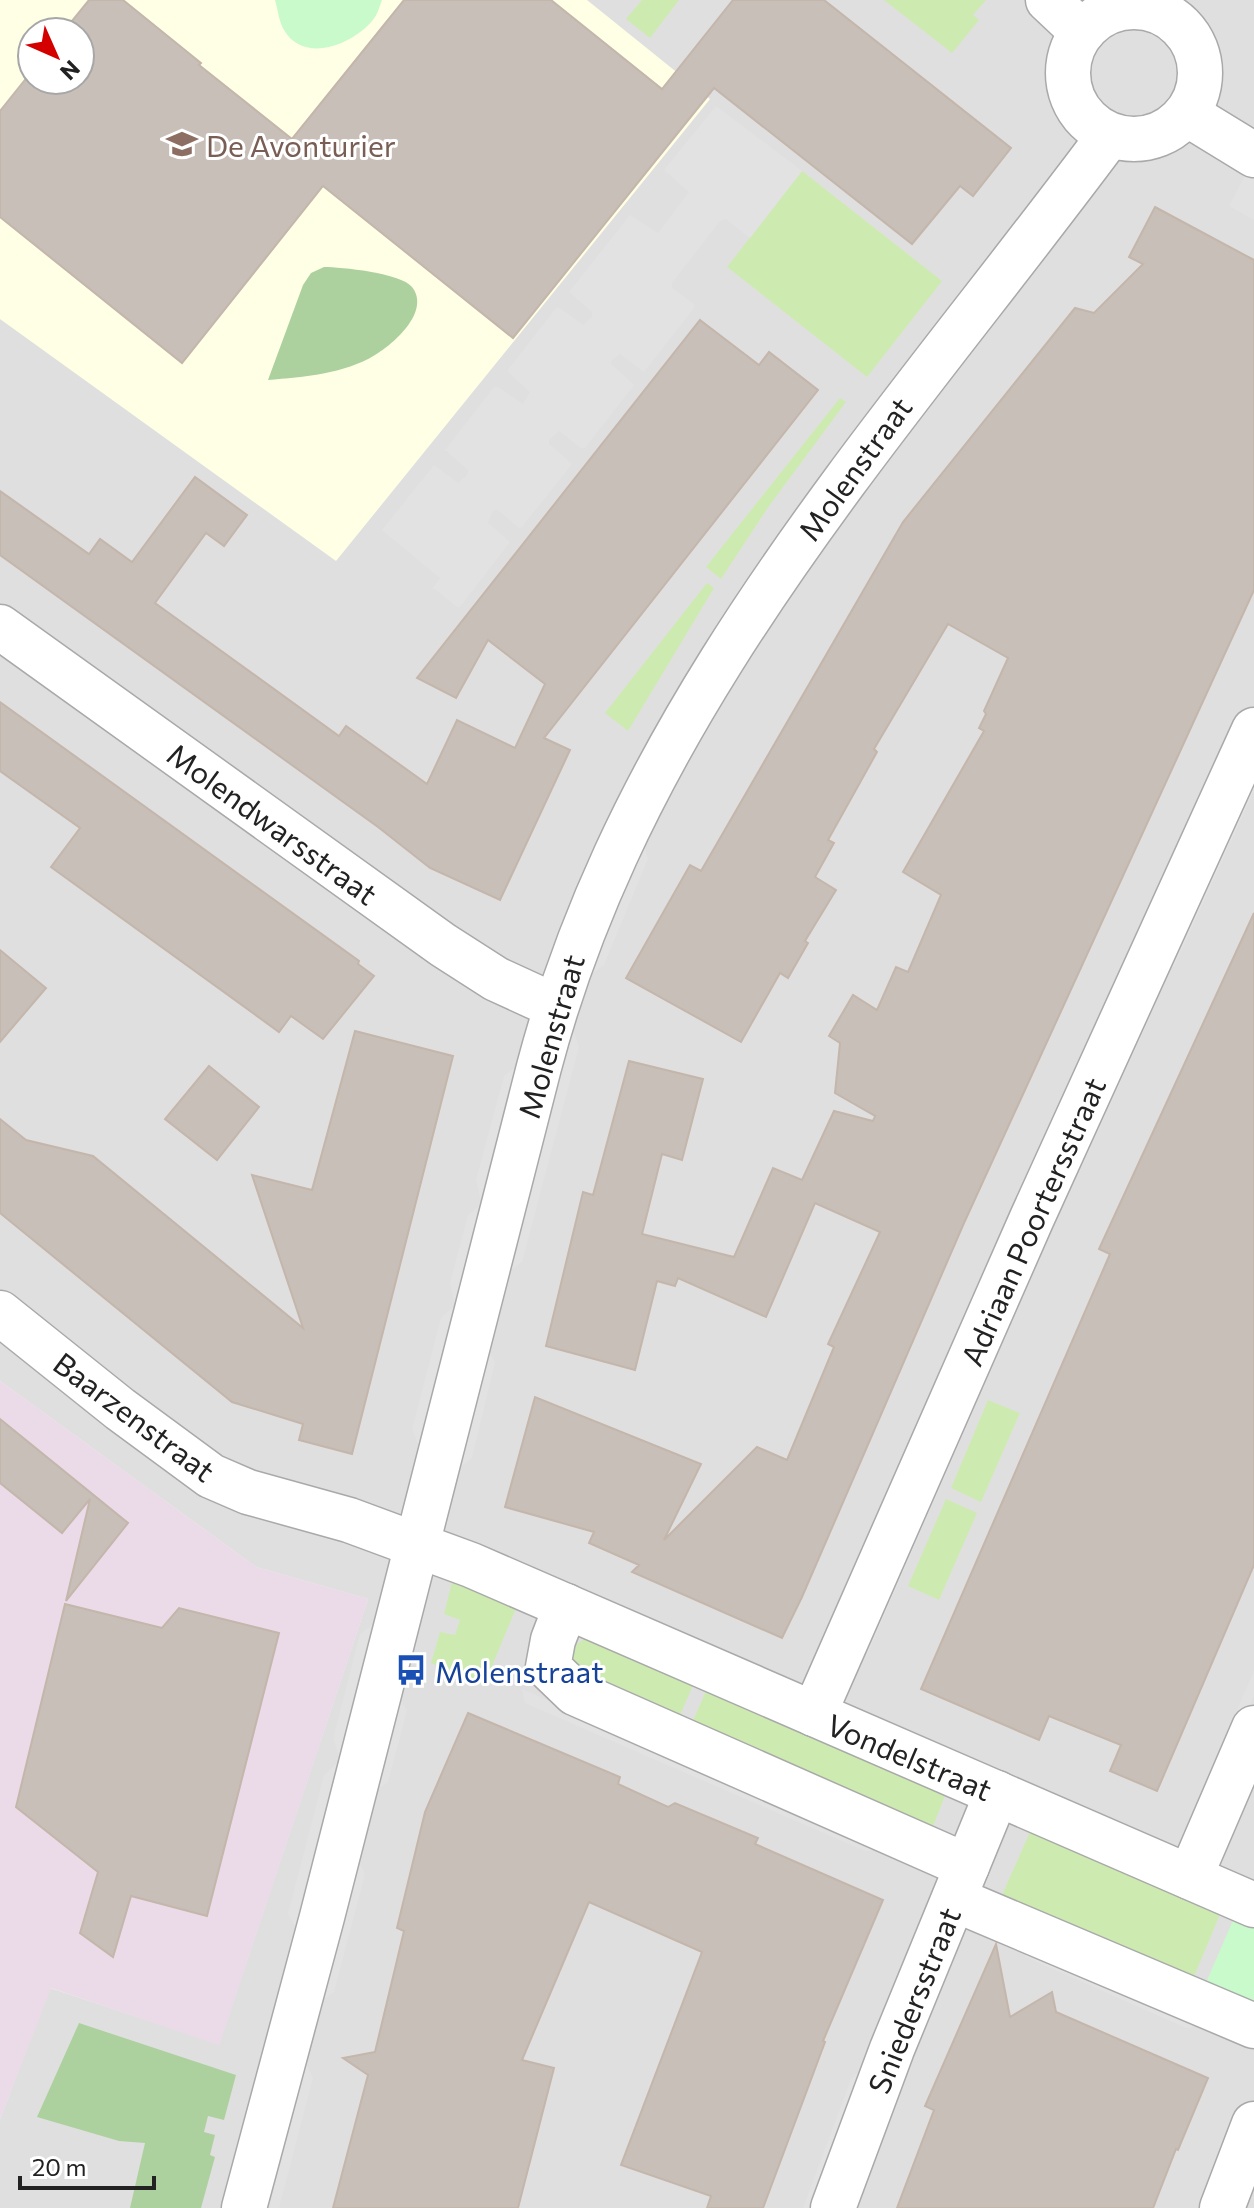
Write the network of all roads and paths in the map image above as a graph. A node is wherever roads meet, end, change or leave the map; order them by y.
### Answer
1 (1048, 0) edge
2 (1196, 15) edge
3 (1082, 32) junction
4 (1187, 114) junction
5 (1109, 136) junction
6 (1254, 155) edge
7 (0, 627) edge
8 (1254, 730) edge
9 (555, 1006) junction
10 (0, 1313) edge
11 (417, 1545) junction
12 (566, 1606) junction
13 (814, 1714) junction
14 (1254, 1728) edge
15 (997, 1793) junction
16 (1190, 1877) junction
17 (960, 1882) junction
18 (1254, 1905) edge
19 (1254, 2026) edge
20 (1254, 2124) edge
21 (244, 2208) edge
22 (833, 2208) edge
23 (1222, 2208) edge

1 - 3 street
2 - 3 street
2 - 4 street
3 - 5 street
4 - 5 street
4 - 6 street
5 - 9 street, Molenstraat
7 - 9 street, Molendwarsstraat
8 - 13 street, Adriaan Poortersstraat
9 - 11 street, Molenstraat
10 - 11 street, Baarzenstraat
11 - 12 street, Vondelstraat
11 - 21 street, Molenstraat
12 - 13 street, Vondelstraat
12 - 17 street
13 - 15 street, Vondelstraat
14 - 16 street
15 - 16 street, Vondelstraat
15 - 17 street, Sniedersstraat
16 - 18 street, Vondelstraat
17 - 19 street
17 - 22 street, Sniedersstraat
20 - 23 street

